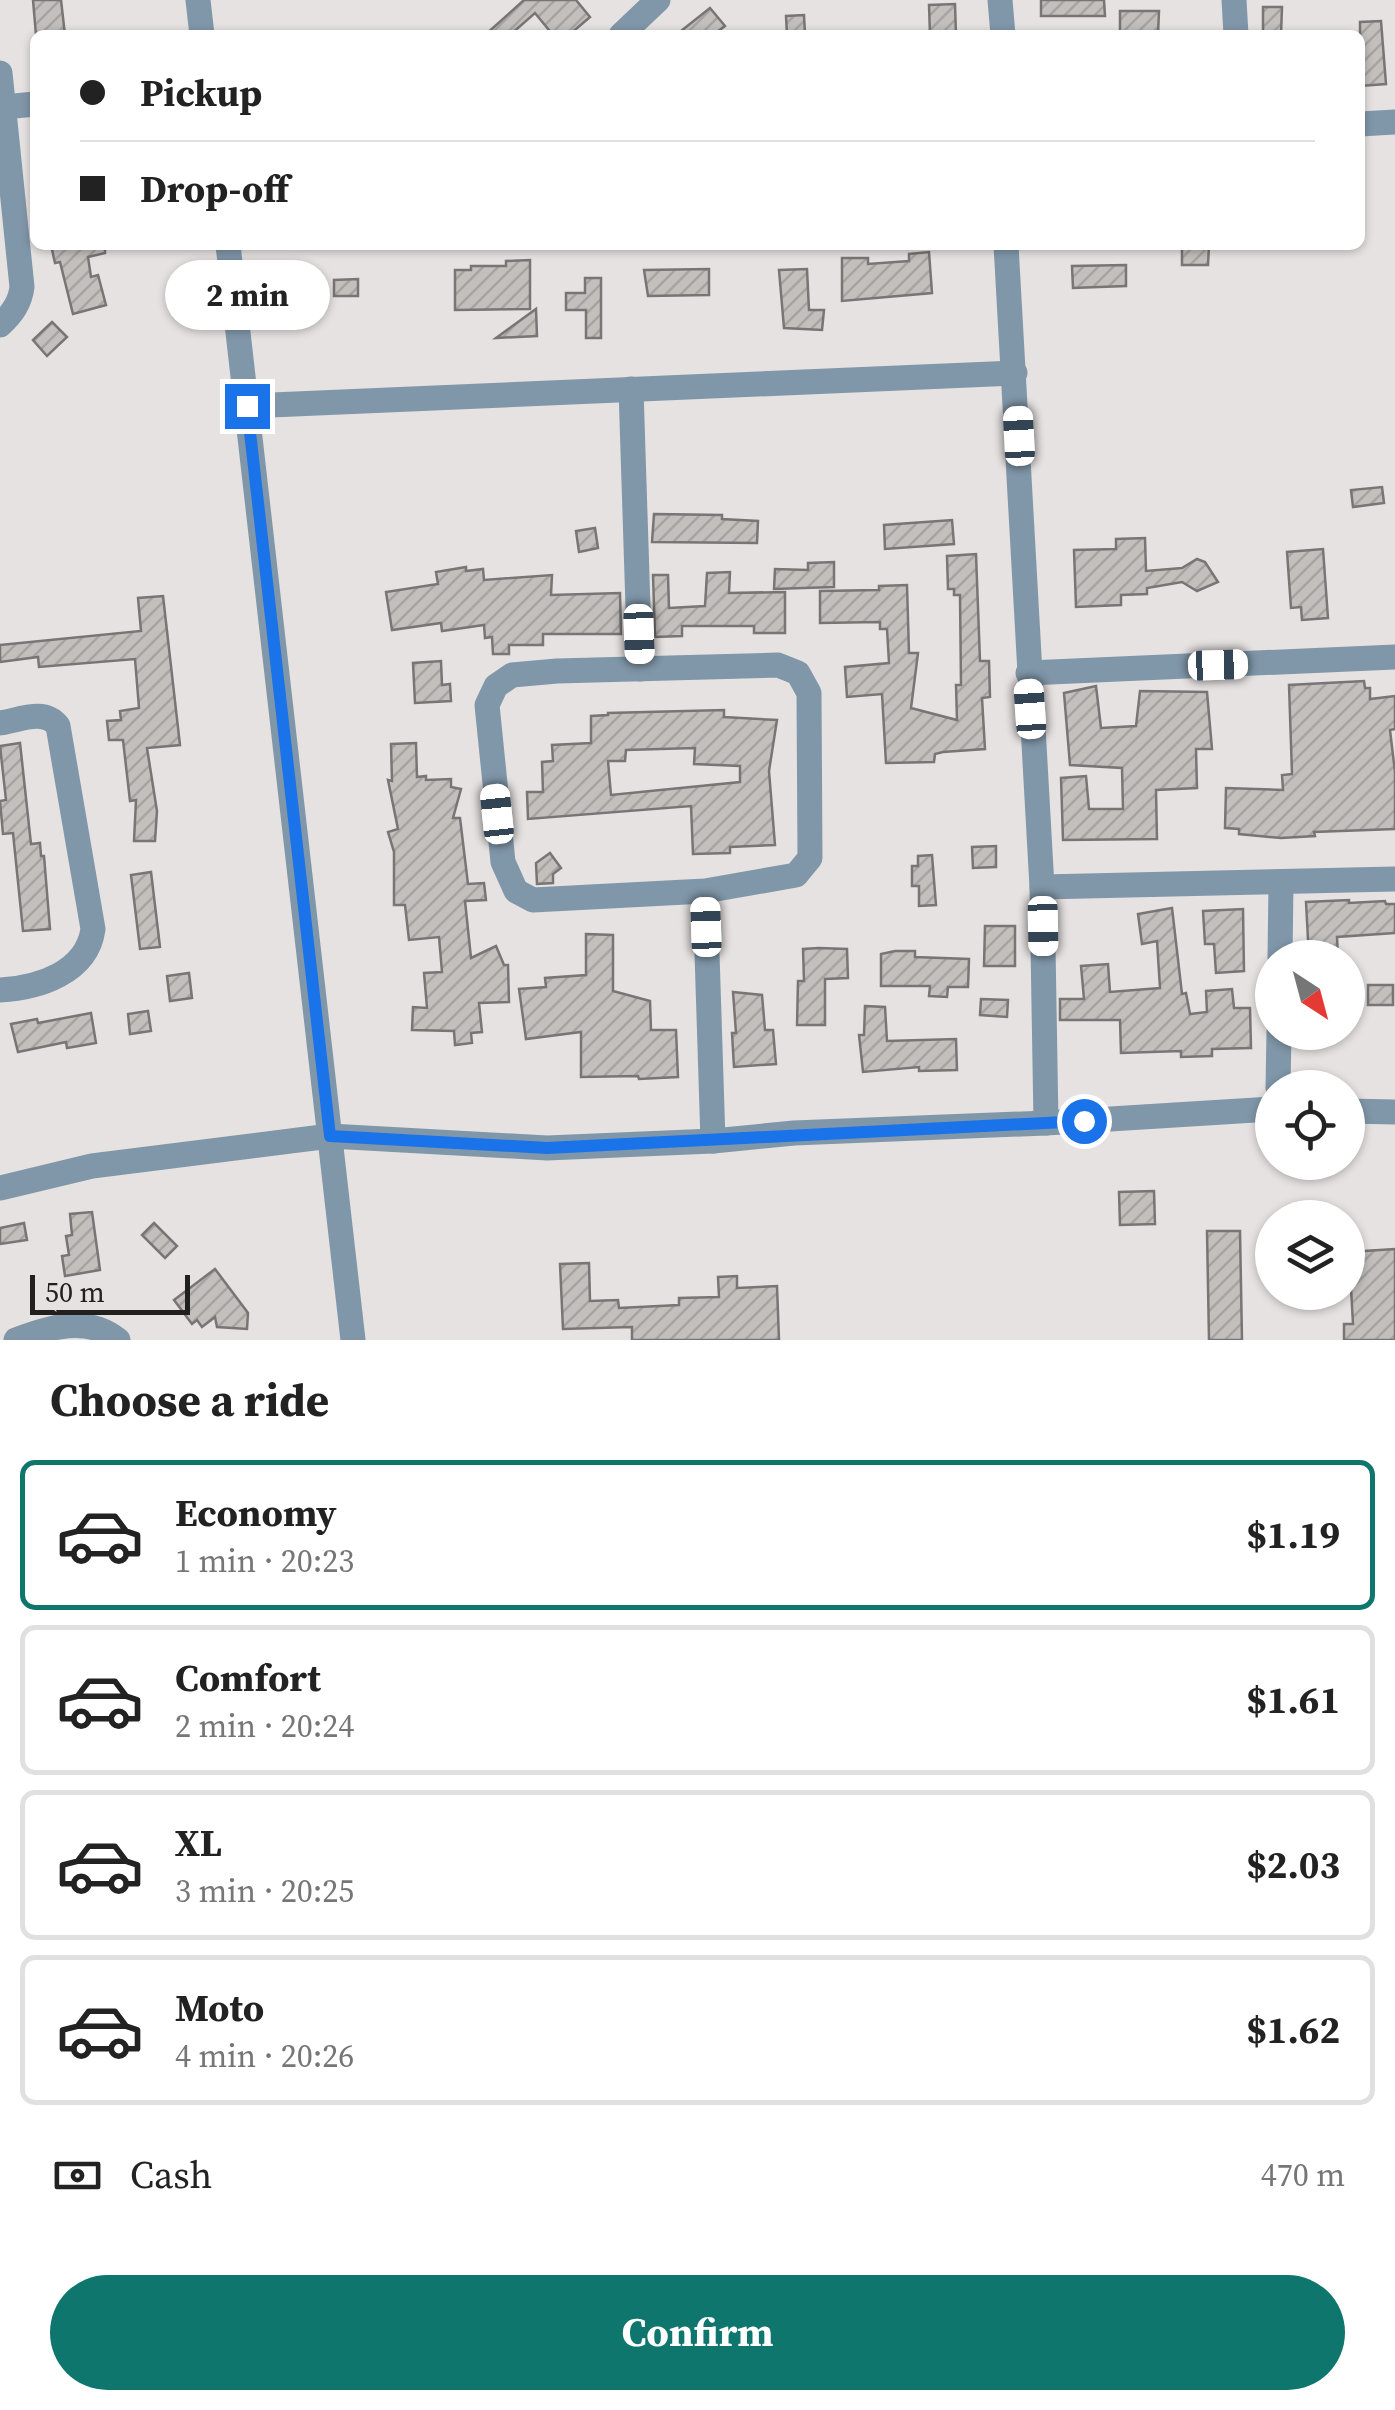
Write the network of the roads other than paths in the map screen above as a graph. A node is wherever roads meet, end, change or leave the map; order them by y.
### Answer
1 (198, 0) edge
2 (658, 0) edge
3 (1000, 0) edge
4 (1234, 0) edge
5 (201, 30) edge
6 (626, 30) edge
7 (1003, 30) edge
8 (1236, 30) edge
9 (0, 73) edge
10 (30, 104) edge
11 (4, 107) junction
12 (1395, 122) edge
13 (1365, 124) edge
14 (229, 250) edge
15 (1006, 250) edge
16 (0, 325) edge
17 (1016, 373) junction
18 (630, 389) junction
19 (247, 406) junction
20 (1395, 657) edge
21 (640, 669) junction
22 (1028, 673) junction
23 (0, 724) edge
24 (1395, 878) edge
25 (1281, 883) junction
26 (1042, 886) junction
27 (705, 891) junction
28 (1280, 940) edge
29 (0, 990) edge
30 (1255, 1110) edge
31 (1365, 1111) edge
32 (1395, 1112) edge
33 (1046, 1124) junction
34 (330, 1136) junction
35 (713, 1141) junction
36 (0, 1188) edge
37 (16, 1340) edge
38 (118, 1340) edge
39 (352, 1340) edge

1 - 5 street
2 - 6 street
3 - 7 street
4 - 8 street
9 - 11 street
10 - 11 street
11 - 16 street
12 - 13 street
14 - 19 street
15 - 17 street
17 - 18 street
17 - 22 street
18 - 19 street
18 - 21 street
19 - 34 street
20 - 22 street
21 - 27 street
21 - 27 street
22 - 26 street
23 - 29 street
24 - 25 street
25 - 26 street
25 - 28 street
26 - 33 street
27 - 35 street
30 - 33 street
31 - 32 street
33 - 35 street
34 - 35 street
34 - 36 street
34 - 39 street
37 - 38 street

